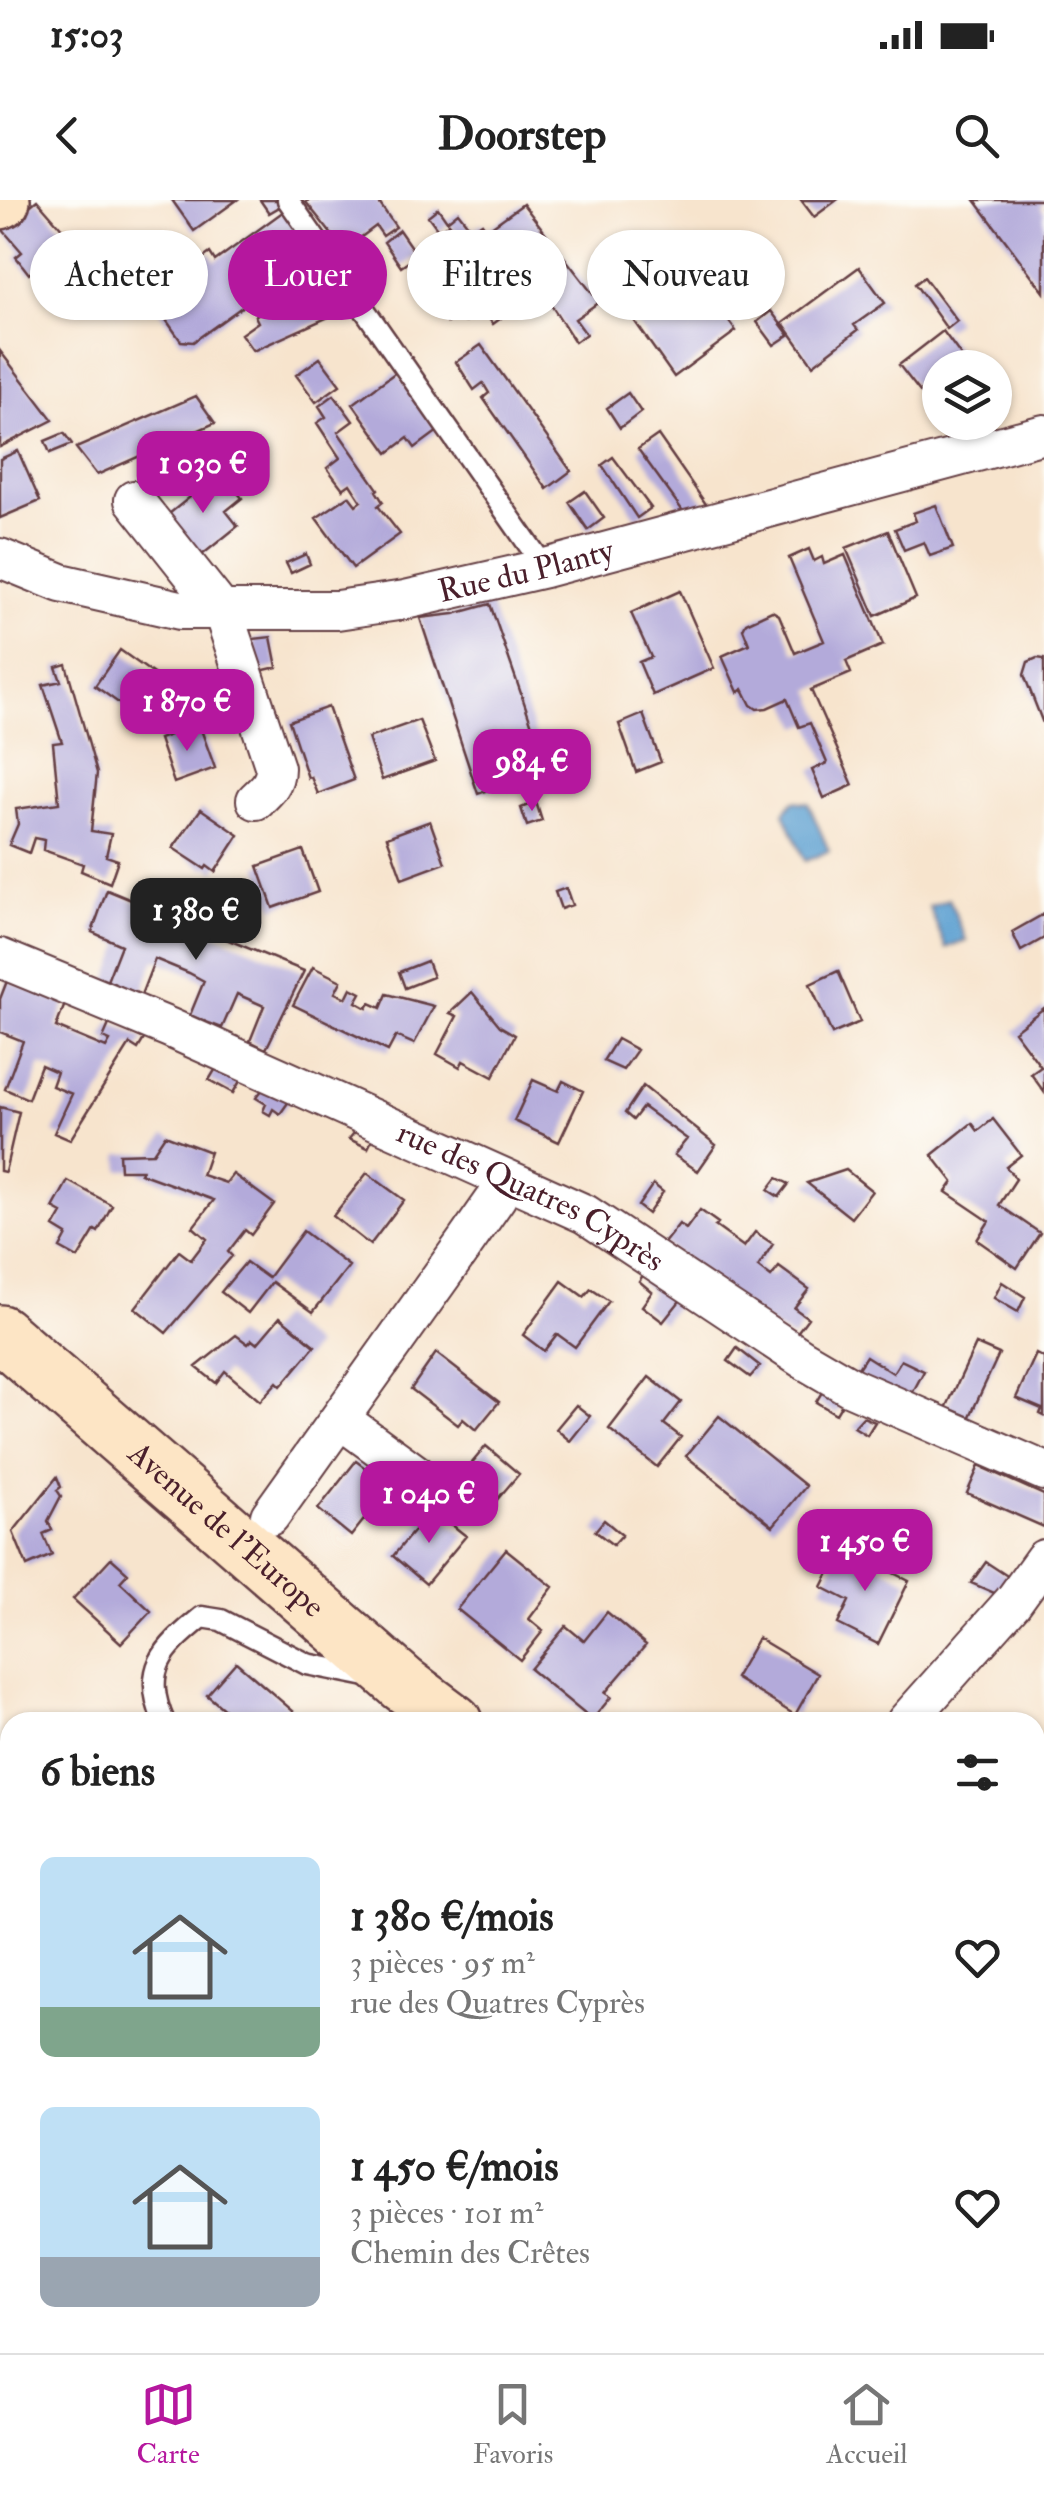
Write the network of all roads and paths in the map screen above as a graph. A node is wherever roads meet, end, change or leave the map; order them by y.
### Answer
1 (288, 200) edge
2 (1044, 434) edge
3 (134, 500) dead end
4 (0, 558) edge
5 (544, 568) junction
6 (223, 612) junction
7 (256, 800) dead end
8 (0, 958) edge
9 (505, 1179) junction
10 (0, 1332) edge
11 (340, 1419) junction
12 (1044, 1471) edge
13 (417, 1474) dead end
14 (270, 1516) dead end
15 (1044, 1559) edge
16 (403, 1684) junction
17 (159, 1712) edge
18 (441, 1712) edge
19 (915, 1712) edge

1 - 5 lane
2 - 5 street, Rue du Planty
3 - 6 street
4 - 6 street, Rue du Planty
5 - 6 street, Rue du Planty
6 - 7 street
8 - 9 street, rue des Quatres Cyprès
9 - 11 street
9 - 12 street, rue des Quatres Cyprès
10 - 16 main road, Avenue de l'Europe
11 - 13 street
11 - 14 street
15 - 19 street
16 - 17 lane
16 - 18 main road, Avenue de l'Europe

